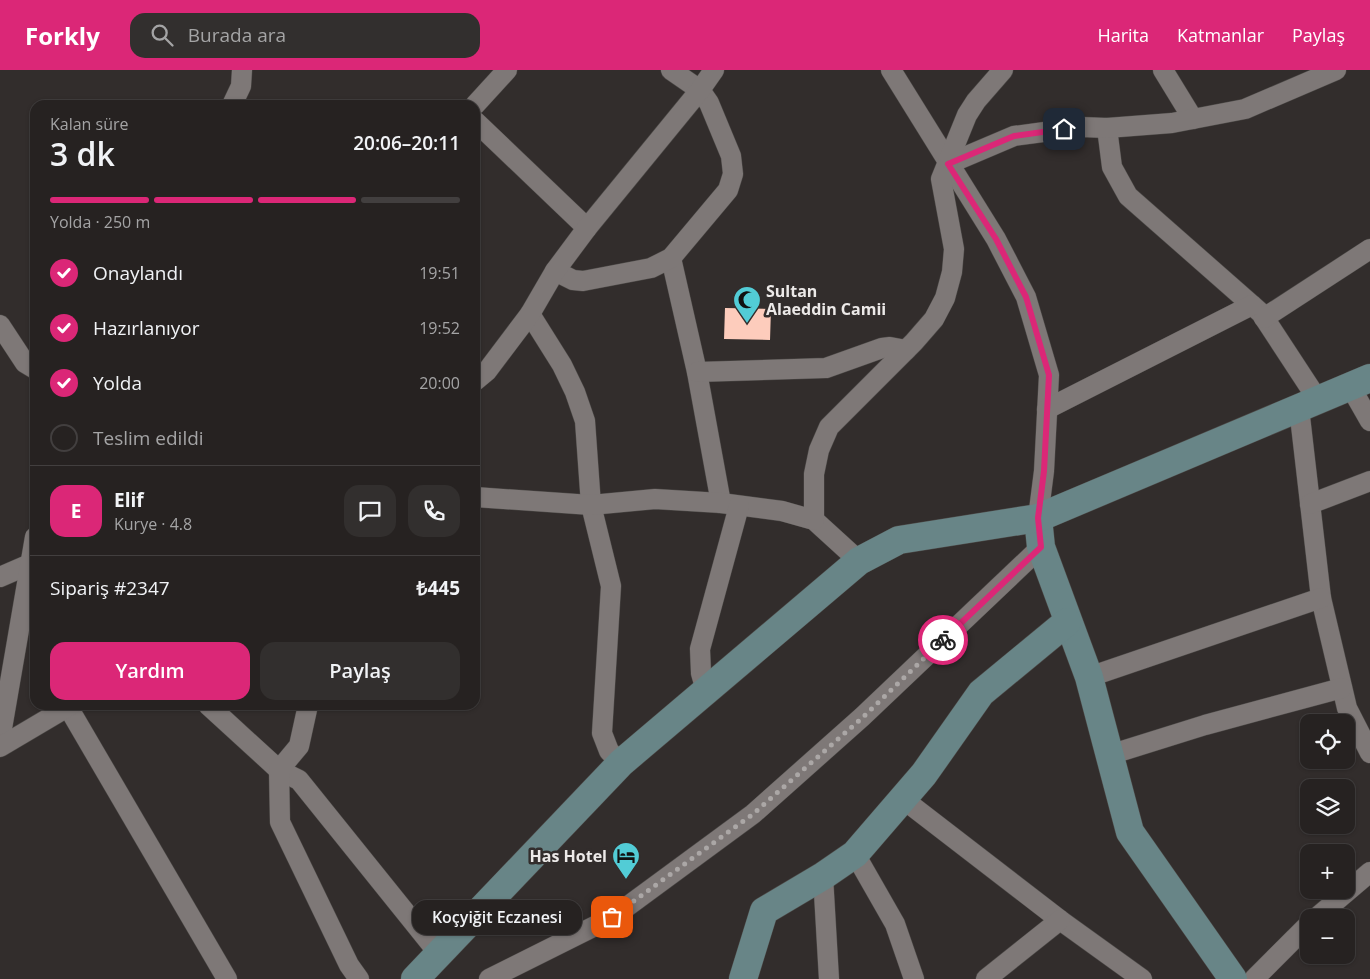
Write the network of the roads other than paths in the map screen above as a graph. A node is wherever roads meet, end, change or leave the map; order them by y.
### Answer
1 (242, 70) edge
2 (507, 70) edge
3 (671, 70) edge
4 (714, 70) edge
5 (1003, 70) edge
6 (1163, 70) edge
7 (1336, 70) edge
8 (893, 71) edge
9 (700, 90) junction
10 (234, 100) edge
11 (480, 100) edge
12 (1192, 119) junction
13 (480, 125) edge
14 (1107, 128) junction
15 (948, 164) junction
16 (586, 228) junction
17 (1370, 249) edge
18 (671, 258) junction
19 (555, 271) junction
20 (1258, 312) junction
21 (530, 314) junction
22 (1, 331) edge
23 (906, 350) junction
24 (30, 366) edge
25 (697, 372) junction
26 (480, 377) edge
27 (1360, 382) edge
28 (1309, 404) junction
29 (1047, 409) junction
30 (1370, 421) edge
31 (1370, 481) edge
32 (480, 497) edge
33 (730, 504) junction
34 (1310, 504) junction
35 (591, 505) junction
36 (1038, 518) junction
37 (814, 520) junction
38 (1041, 547) junction
39 (859, 561) junction
40 (30, 564) joint
41 (0, 576) edge
42 (1321, 598) junction
43 (1067, 622) junction
44 (1089, 677) junction
45 (1342, 688) junction
46 (706, 691) junction
47 (63, 710) edge
48 (72, 710) edge
49 (213, 710) edge
50 (307, 710) edge
51 (0, 740) edge
52 (0, 747) edge
53 (1370, 753) edge
54 (1109, 755) junction
55 (621, 763) junction
56 (279, 770) junction
57 (903, 799) junction
58 (855, 854) junction
59 (1370, 872) edge
60 (823, 876) junction
61 (1327, 909) edge
62 (1060, 920) junction
63 (1300, 933) edge
64 (439, 954) junction
65 (227, 979) edge
66 (359, 979) edge
67 (417, 979) edge
68 (489, 979) edge
69 (743, 979) edge
70 (829, 979) edge
71 (914, 979) edge
72 (986, 979) edge
73 (1142, 979) edge
74 (1233, 979) edge
75 (1254, 979) edge

1 - 10 street
2 - 11 street
3 - 9 street
4 - 9 street
5 - 15 street
6 - 12 street
7 - 12 street
8 - 15 street
9 - 16 street
9 - 18 street
12 - 14 street
13 - 16 street
14 - 15 street
14 - 20 street
15 - 23 street
15 - 29 street
16 - 19 street
17 - 20 street
18 - 19 street
18 - 25 street
19 - 21 street
20 - 28 street
20 - 29 street
21 - 26 street
21 - 35 street
22 - 24 street
23 - 25 street
23 - 37 street
25 - 33 street
27 - 28 main road
27 - 30 street
28 - 34 street
28 - 36 main road
29 - 36 street
31 - 34 street
32 - 35 street
33 - 35 street
33 - 37 street
33 - 46 street
34 - 42 street
35 - 55 street
36 - 38 main road
36 - 39 main road
37 - 39 street
38 - 43 main road
38 - 68 street
39 - 46 main road
40 - 41 street
40 - 51 street
42 - 44 street
42 - 45 street
43 - 44 main road
43 - 57 main road
44 - 54 main road
45 - 53 street
45 - 54 street
46 - 55 main road
47 - 52 street
48 - 65 street
49 - 56 street
50 - 56 street
54 - 74 main road
55 - 64 main road
56 - 64 street
56 - 66 street
57 - 58 main road
57 - 62 street
58 - 60 main road
58 - 71 street
59 - 61 street
60 - 69 main road
60 - 70 street
62 - 72 street
62 - 73 street
63 - 75 street
64 - 67 main road

